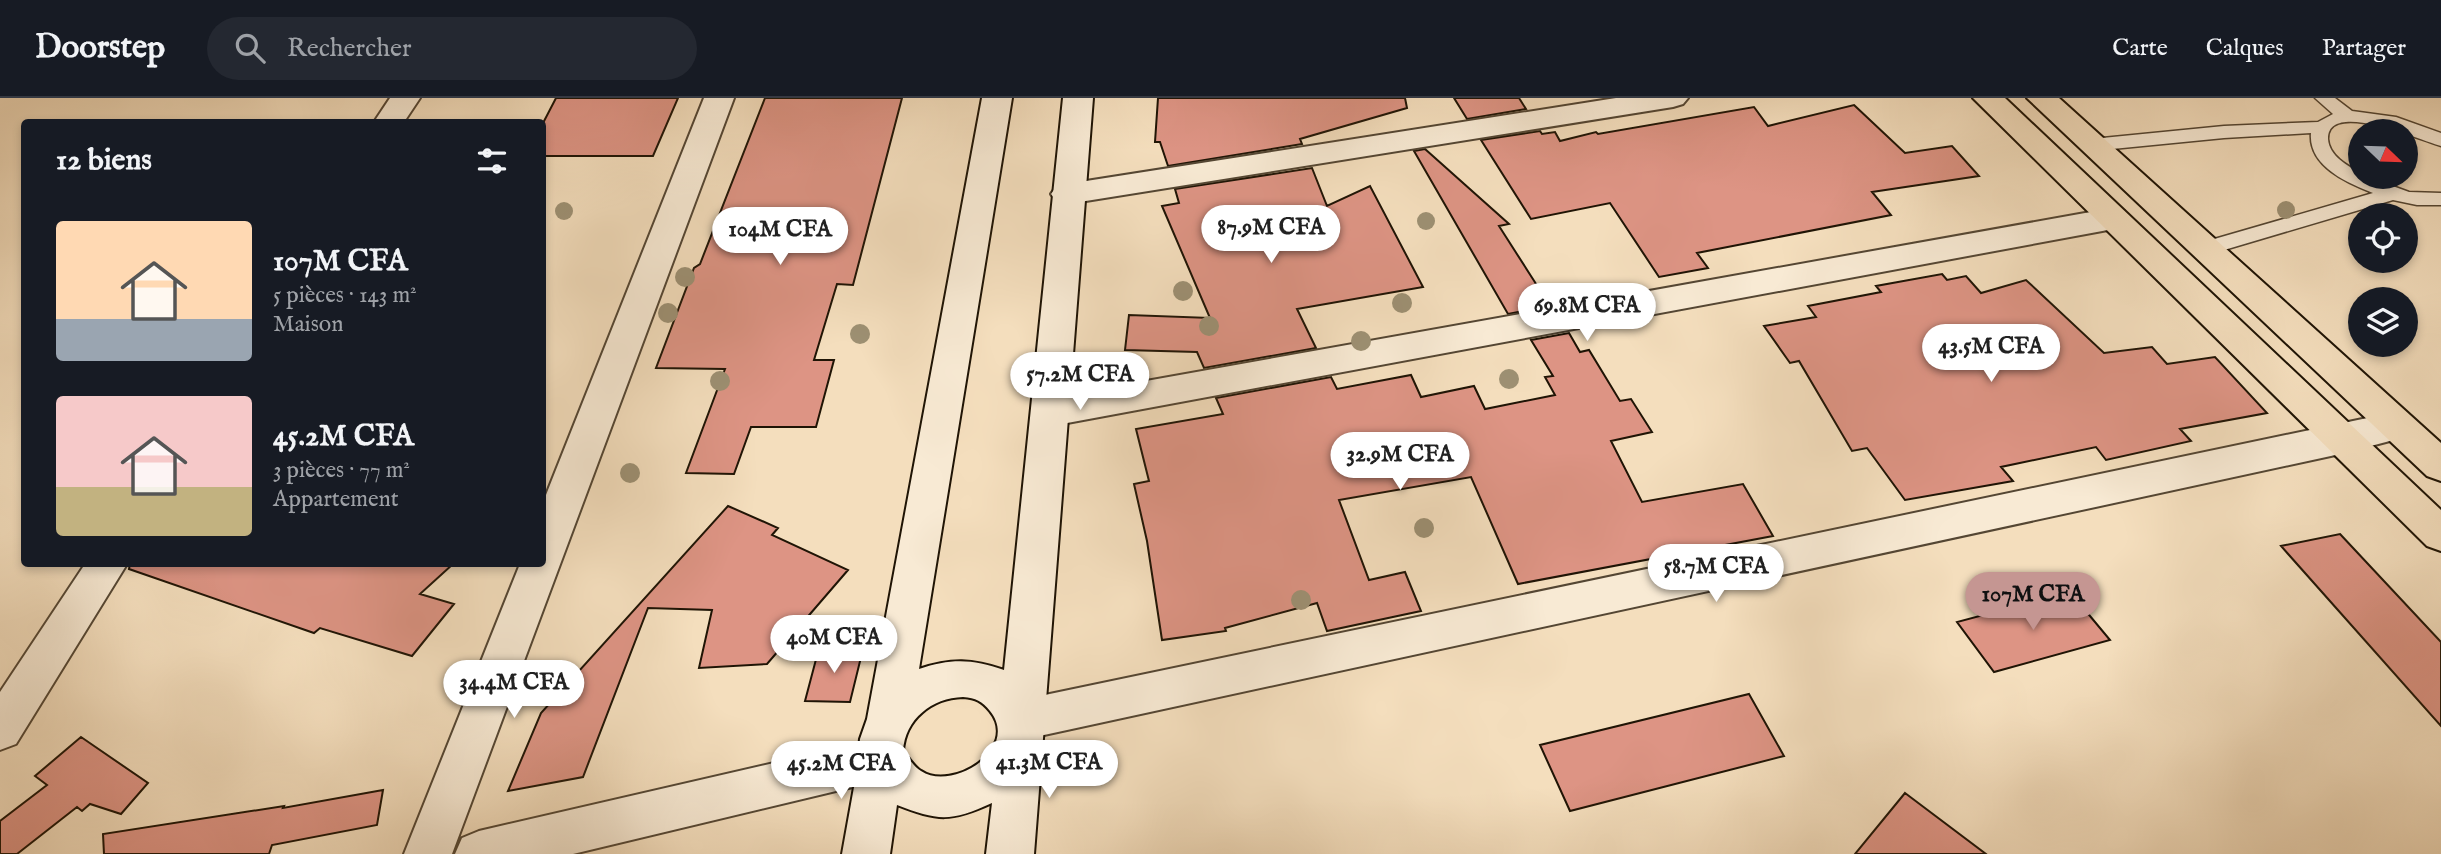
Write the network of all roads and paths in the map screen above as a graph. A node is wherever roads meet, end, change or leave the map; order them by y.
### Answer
1 (405, 98) edge
2 (719, 98) edge
3 (996, 98) edge
4 (1078, 98) edge
5 (1673, 98) edge
6 (1988, 98) edge
7 (2042, 98) edge
8 (2324, 98) edge
9 (1633, 101) edge
10 (2347, 116) junction
11 (391, 119) edge
12 (2323, 127) junction
13 (2441, 140) edge
14 (2092, 145) junction
15 (1068, 194) junction
16 (2392, 194) junction
17 (2441, 199) edge
18 (2113, 219) junction
19 (2204, 249) junction
20 (1051, 412) junction
21 (2396, 426) junction
22 (2340, 440) junction
23 (2441, 466) edge
24 (2440, 533) edge
25 (546, 547) edge
26 (105, 567) edge
27 (539, 567) edge
28 (1021, 729) junction
29 (0, 730) edge
30 (886, 739) junction
31 (428, 854) edge
32 (479, 854) edge
33 (866, 854) edge
34 (1010, 854) edge

1 - 11 street
2 - 25 street
3 - 30 street
4 - 15 street
5 - 9 street
6 - 18 main road
7 - 14 main road
8 - 10 lane
9 - 15 street
10 - 12 lane
10 - 13 lane
12 - 14 lane
12 - 16 lane
14 - 19 main road
15 - 20 street
16 - 17 lane
16 - 19 lane
18 - 20 street
18 - 22 main road
19 - 21 main road
20 - 28 street
21 - 22 street
21 - 23 main road
22 - 24 main road
22 - 28 street
26 - 29 street
27 - 31 street
28 - 30 street
28 - 30 street
28 - 34 street
30 - 32 street
30 - 33 street

